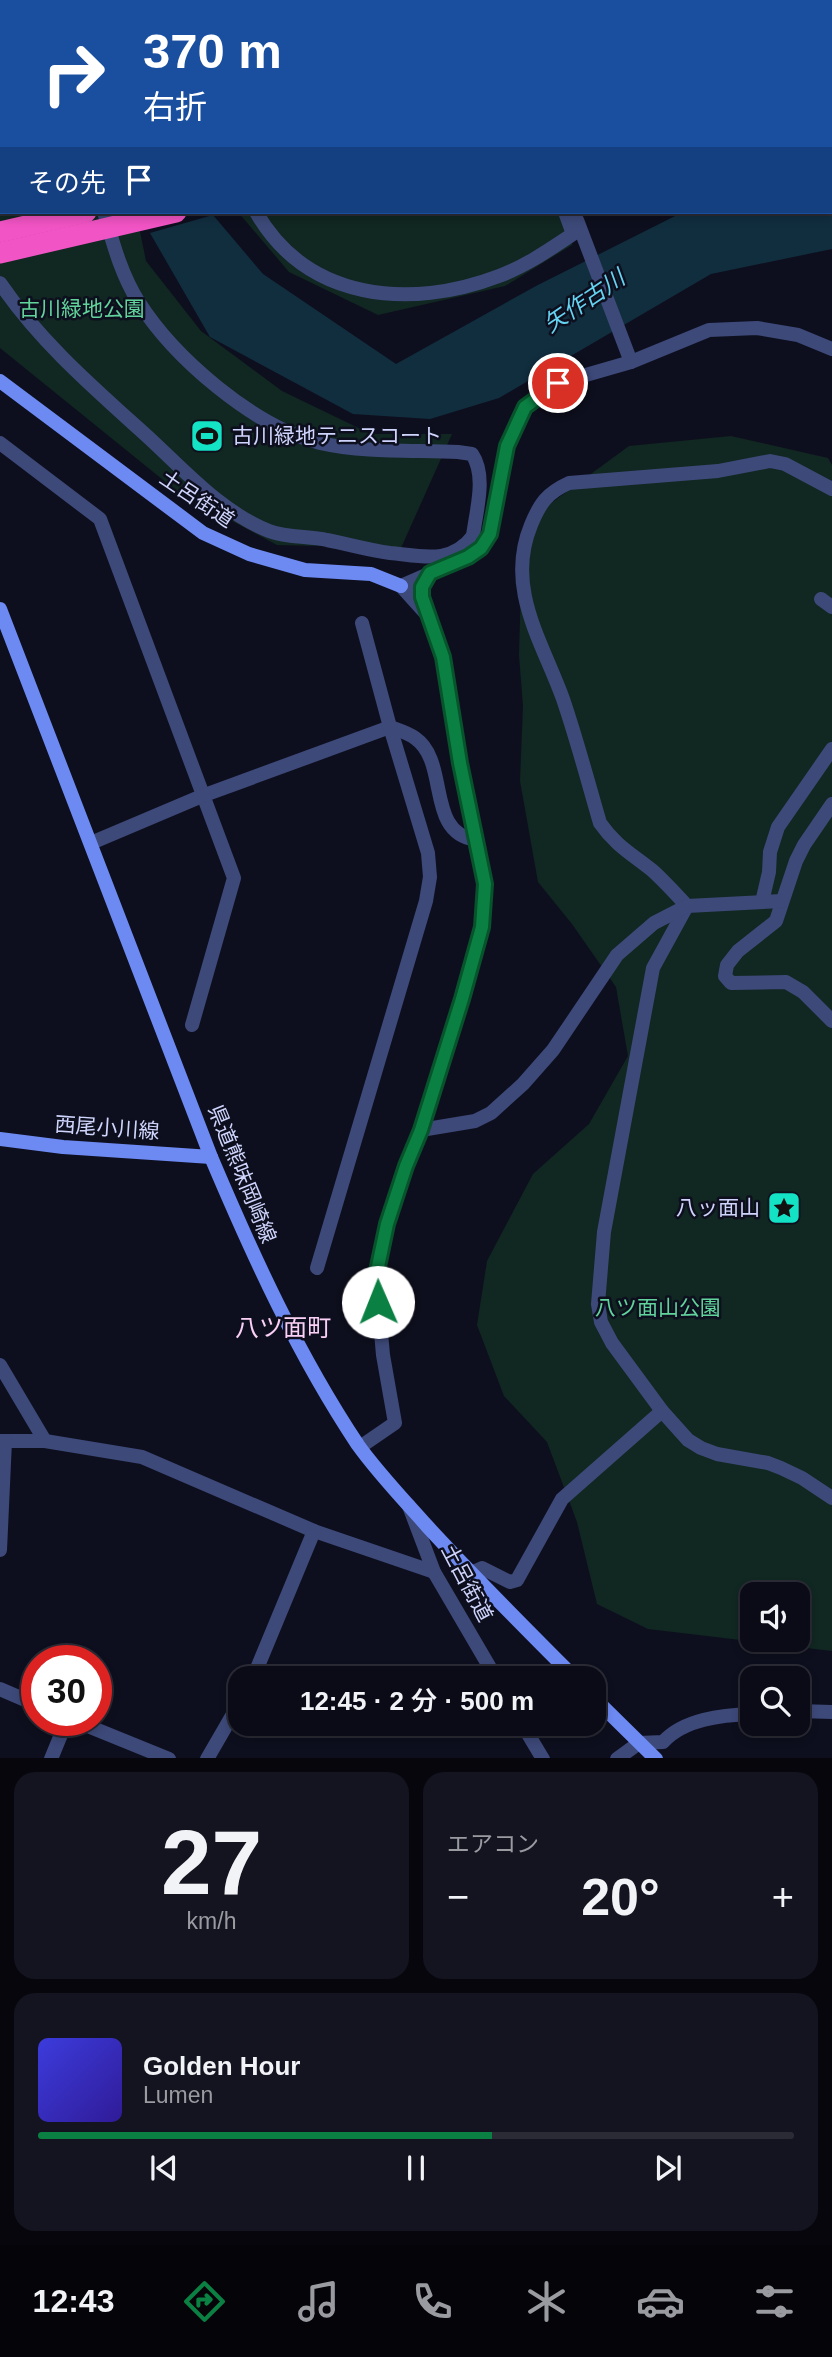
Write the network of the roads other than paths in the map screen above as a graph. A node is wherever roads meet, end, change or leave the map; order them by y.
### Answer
1 (77, 214) edge
2 (105, 214) edge
3 (167, 214) edge
4 (258, 214) edge
5 (566, 214) edge
6 (575, 214) edge
7 (0, 232) edge
8 (0, 253) edge
9 (0, 283) edge
10 (832, 349) edge
11 (631, 362) junction
12 (0, 381) edge
13 (0, 443) edge
14 (832, 489) edge
15 (477, 542) junction
16 (430, 573) junction
17 (401, 586) junction
18 (429, 617) junction
19 (1, 618) edge
20 (362, 623) dead end
21 (390, 727) junction
22 (832, 749) edge
23 (202, 796) junction
24 (832, 804) edge
25 (476, 840) junction
26 (91, 843) junction
27 (782, 901) junction
28 (762, 902) junction
29 (687, 906) junction
30 (832, 1021) edge
31 (192, 1025) dead end
32 (421, 1130) junction
33 (0, 1139) edge
34 (211, 1157) junction
35 (317, 1268) dead end
36 (0, 1365) edge
37 (662, 1412) junction
38 (2, 1441) edge
39 (45, 1441) junction
40 (360, 1447) junction
41 (832, 1498) edge
42 (408, 1505) junction
43 (0, 1525) edge
44 (314, 1531) junction
45 (0, 1550) edge
46 (434, 1572) junction
47 (471, 1573) junction
48 (258, 1666) edge
49 (489, 1666) edge
50 (563, 1666) edge
51 (0, 1689) edge
52 (21, 1698) edge
53 (606, 1710) edge
54 (810, 1712) edge
55 (832, 1712) edge
56 (740, 1716) edge
57 (228, 1723) edge
58 (60, 1736) edge
59 (112, 1736) edge
60 (529, 1736) edge
61 (639, 1743) junction
62 (51, 1758) edge
63 (167, 1758) edge
64 (208, 1758) edge
65 (542, 1758) edge
66 (618, 1758) edge
67 (655, 1758) edge

1 - 7 highway
2 - 15 street
3 - 8 highway, bridge
4 - 5 street
6 - 11 street
9 - 15 street
10 - 11 street
11 - 15 street
12 - 17 main road, 土呂街道
13 - 23 street
14 - 29 street
15 - 16 street
16 - 17 street
16 - 18 street
17 - 18 street
18 - 25 street
19 - 26 main road, 県道熊味岡崎線
20 - 21 street
21 - 23 street
21 - 25 street
21 - 35 street
22 - 28 street
23 - 26 street
23 - 31 street
24 - 27 street
25 - 32 street
26 - 34 main road, 県道熊味岡崎線
27 - 28 street
27 - 30 street
28 - 29 street
29 - 32 street
29 - 37 street
32 - 40 street
33 - 34 main road, 西尾小川線
34 - 40 main road, 県道熊味岡崎線
36 - 39 street
37 - 41 street
37 - 47 street
38 - 39 street
38 - 43 street
39 - 44 street
40 - 42 main road, 県道熊味岡崎線
42 - 46 street, 土呂街道
42 - 47 main road, 県道熊味岡崎線
43 - 45 street
44 - 46 street
44 - 48 street
46 - 49 street, 土呂街道
47 - 50 main road, 県道熊味岡崎線
51 - 52 street
53 - 61 main road
54 - 55 street
56 - 61 street
57 - 64 street
58 - 62 street
59 - 63 street
60 - 65 street
61 - 66 street
61 - 67 main road

